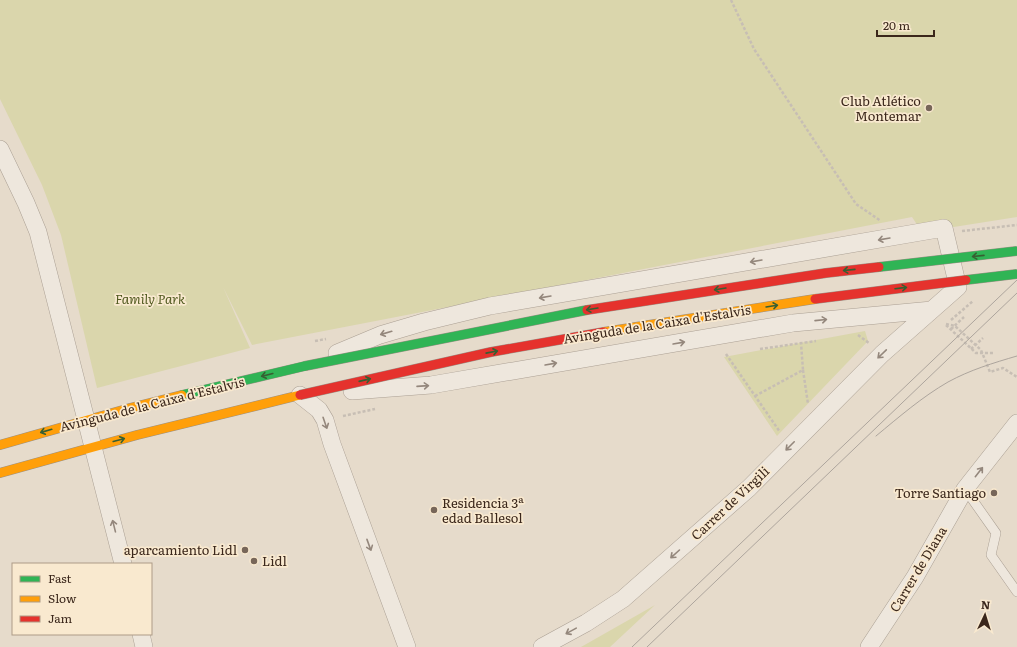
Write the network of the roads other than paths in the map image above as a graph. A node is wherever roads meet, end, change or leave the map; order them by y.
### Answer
1 (0, 149) edge
2 (944, 228) joint
3 (1017, 251) edge
4 (1017, 274) edge
5 (932, 310) junction
6 (890, 313) junction
7 (901, 337) junction
8 (305, 366) junction
9 (300, 395) junction
10 (86, 420) junction
11 (1017, 423) edge
12 (0, 445) edge
13 (93, 447) junction
14 (0, 473) edge
15 (965, 489) junction
16 (123, 563) edge
17 (1017, 592) edge
18 (141, 635) edge
19 (144, 647) edge
20 (407, 647) edge
21 (542, 647) edge
22 (869, 647) edge

1 - 10 street
2 - 5 street, Carrer de Virgili
2 -> 8 street, Avinguda de la Caixa d'Estalvis
3 -> 8 main road, Avinguda de la Caixa d'Estalvis, bridge
9 -> 4 main road, Avinguda de la Caixa d'Estalvis, bridge
5 - 6 street, Avinguda de la Caixa d'Estalvis
5 - 7 street, Carrer de Virgili
6 - 7 street
9 -> 6 street, Avinguda de la Caixa d'Estalvis
7 -> 21 street, Carrer de Virgili
8 -> 10 main road, Avinguda de la Caixa d'Estalvis
13 -> 9 main road, Avinguda de la Caixa d'Estalvis
9 -> 20 street
10 -> 12 main road, Avinguda de la Caixa d'Estalvis
10 - 13 street
15 -> 11 street, Carrer de Diana
13 - 14 main road, Avinguda de la Caixa d'Estalvis
16 -> 13 street
15 - 17 lane
15 - 22 street, Carrer de Diana
18 - 19 street

